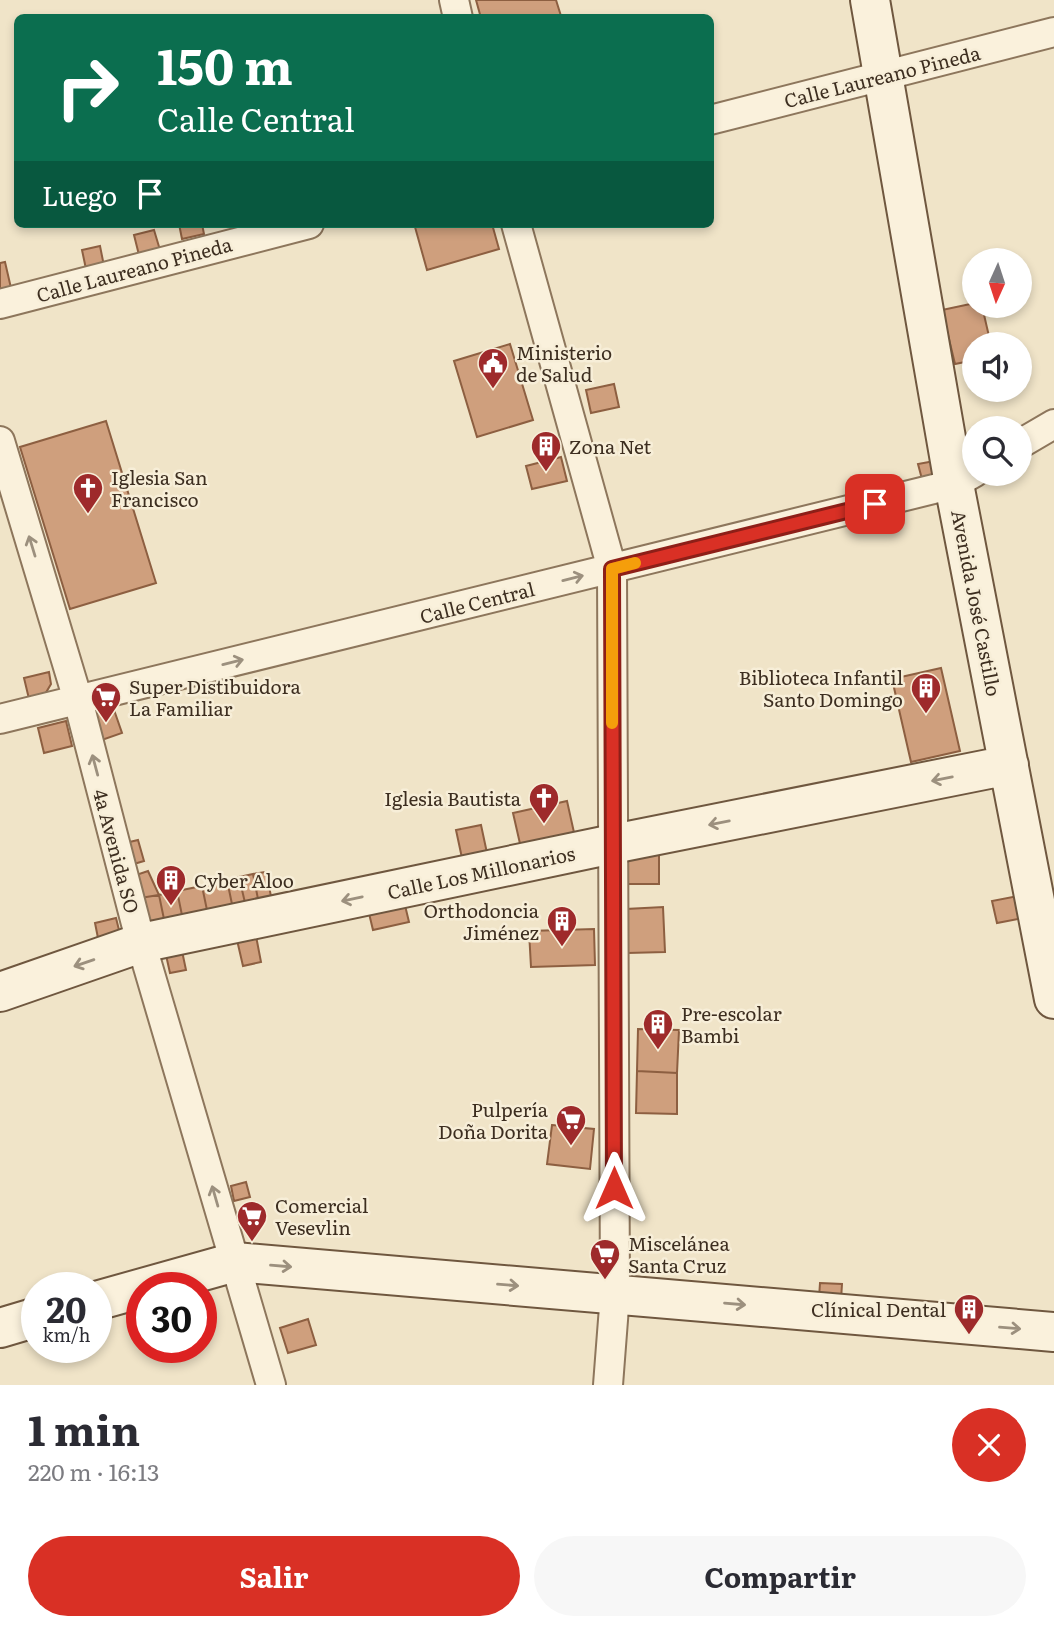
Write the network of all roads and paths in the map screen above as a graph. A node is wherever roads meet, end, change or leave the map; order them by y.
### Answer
1 (870, 0) edge
2 (1054, 32) edge
3 (883, 76) junction
4 (714, 119) edge
5 (294, 228) edge
6 (517, 228) edge
7 (0, 304) edge
8 (1054, 424) edge
9 (1032, 437) edge
10 (0, 441) edge
11 (962, 468) edge
12 (962, 479) edge
13 (965, 486) edge
14 (612, 569) junction
15 (78, 700) junction
16 (0, 719) edge
17 (1009, 765) junction
18 (613, 844) junction
19 (141, 943) junction
20 (0, 992) edge
21 (1054, 999) edge
22 (234, 1262) junction
23 (615, 1294) junction
24 (112, 1296) edge
25 (21, 1322) edge
26 (0, 1328) edge
27 (1054, 1332) edge
28 (271, 1385) edge
29 (608, 1385) edge

1 - 3 street, Avenida José Castillo
2 - 3 street, Calle Laureano Pineda
3 - 4 street, Calle Laureano Pineda
3 - 11 street, Avenida José Castillo
5 - 7 street, Calle Laureano Pineda
6 - 14 street
8 - 9 street
15 -> 10 street, 4a Avenida SO
12 - 14 street, Calle Central
13 - 17 street, Avenida José Castillo
15 -> 14 street, Calle Central
14 - 18 street
15 - 16 street, Calle Central
19 -> 15 street, 4a Avenida SO
17 -> 18 street, Calle Los Millonarios
17 - 21 street, Avenida José Castillo
18 -> 19 street, Calle Los Millonarios
18 - 23 street
19 -> 20 street, Calle Los Millonarios
22 -> 19 street, 4a Avenida SO
22 -> 23 street
22 - 24 street
22 - 28 street, 4a Avenida SO
23 -> 27 street
23 - 29 street
25 - 26 street

